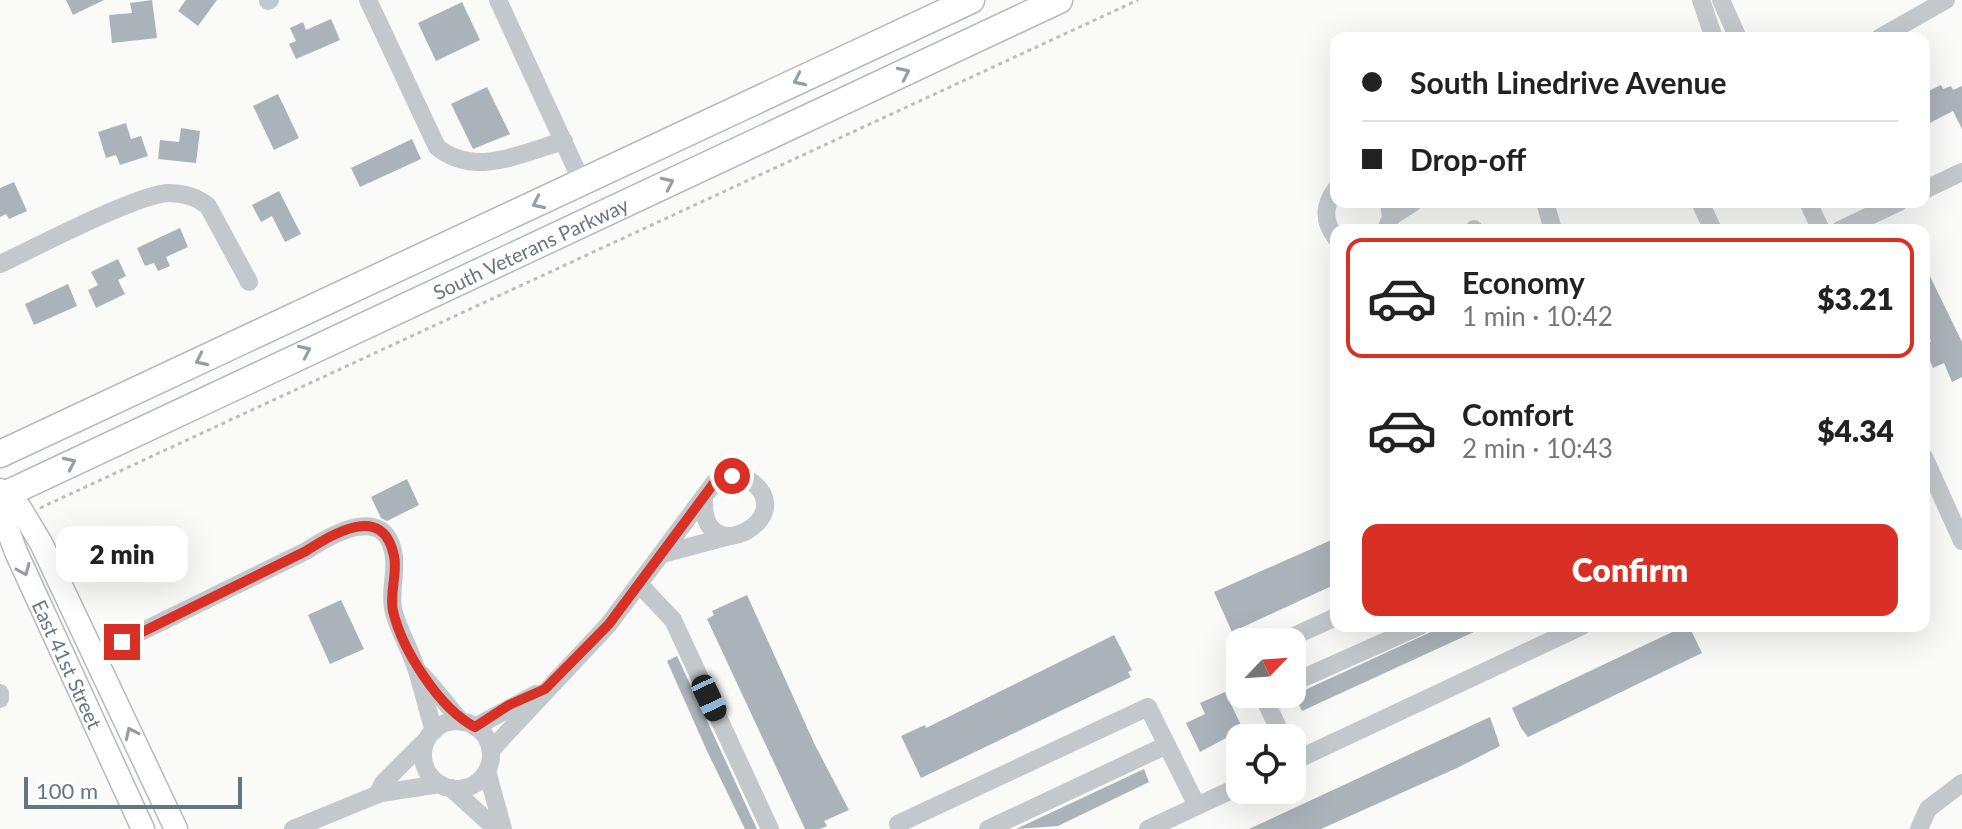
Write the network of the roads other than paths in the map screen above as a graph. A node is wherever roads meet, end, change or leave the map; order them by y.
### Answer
1 (368, 0) edge
2 (498, 0) edge
3 (971, 0) edge
4 (1059, 0) edge
5 (1701, 0) edge
6 (1721, 0) edge
7 (1946, 0) edge
8 (1712, 32) edge
9 (1735, 32) edge
10 (1890, 32) edge
11 (564, 141) junction
12 (1962, 172) edge
13 (582, 182) junction
14 (1930, 187) edge
15 (1330, 200) edge
16 (1886, 208) edge
17 (1853, 224) edge
18 (1330, 230) edge
19 (0, 264) edge
20 (249, 282) dead end
21 (0, 454) edge
22 (1930, 470) edge
23 (1, 494) edge
24 (704, 500) junction
25 (730, 536) junction
26 (1962, 541) edge
27 (662, 554) junction
28 (639, 584) junction
29 (1330, 620) edge
30 (1306, 631) edge
31 (1407, 632) edge
32 (1540, 634) edge
33 (94, 655) junction
34 (417, 670) junction
35 (1306, 677) edge
36 (545, 689) junction
37 (468, 724) junction
38 (432, 733) junction
39 (1167, 745) junction
40 (491, 750) junction
41 (1306, 753) edge
42 (487, 771) junction
43 (1962, 783) edge
44 (446, 786) junction
45 (1226, 793) edge
46 (378, 794) junction
47 (1197, 806) junction
48 (305, 827) edge
49 (895, 827) edge
50 (143, 829) edge
51 (176, 829) edge
52 (496, 829) edge
53 (503, 829) edge
54 (770, 829) edge
55 (988, 829) edge
56 (1148, 829) edge
57 (1919, 829) edge

1 - 11 street
2 - 11 street
3 -> 13 highway, South Veterans Parkway
23 -> 4 highway, South Veterans Parkway
5 - 8 street
6 - 9 street
7 - 10 street
11 - 13 street
12 - 14 street
13 -> 21 highway, South Veterans Parkway
15 - 18 street
16 - 17 street
19 - 20 street
22 - 26 street
23 - 33 main road, East 41st Street
23 -> 50 main road, East 41st Street
24 - 25 street
24 - 25 street
24 - 27 street
25 - 27 street
27 - 28 street
28 - 36 street
28 - 54 street
29 - 30 street
31 - 35 street
32 - 41 street
33 - 34 street
51 -> 33 main road, East 41st Street
34 - 37 street
34 - 38 street
36 - 37 street
36 - 40 street
37 - 38 street
37 - 40 street
38 - 44 street
38 - 46 street
39 - 47 street
39 - 49 street
39 - 55 street
40 - 42 street
42 - 44 street
42 - 53 street
43 - 57 street
44 - 46 street
44 - 52 street
45 - 47 street
46 - 48 street
47 - 56 street

